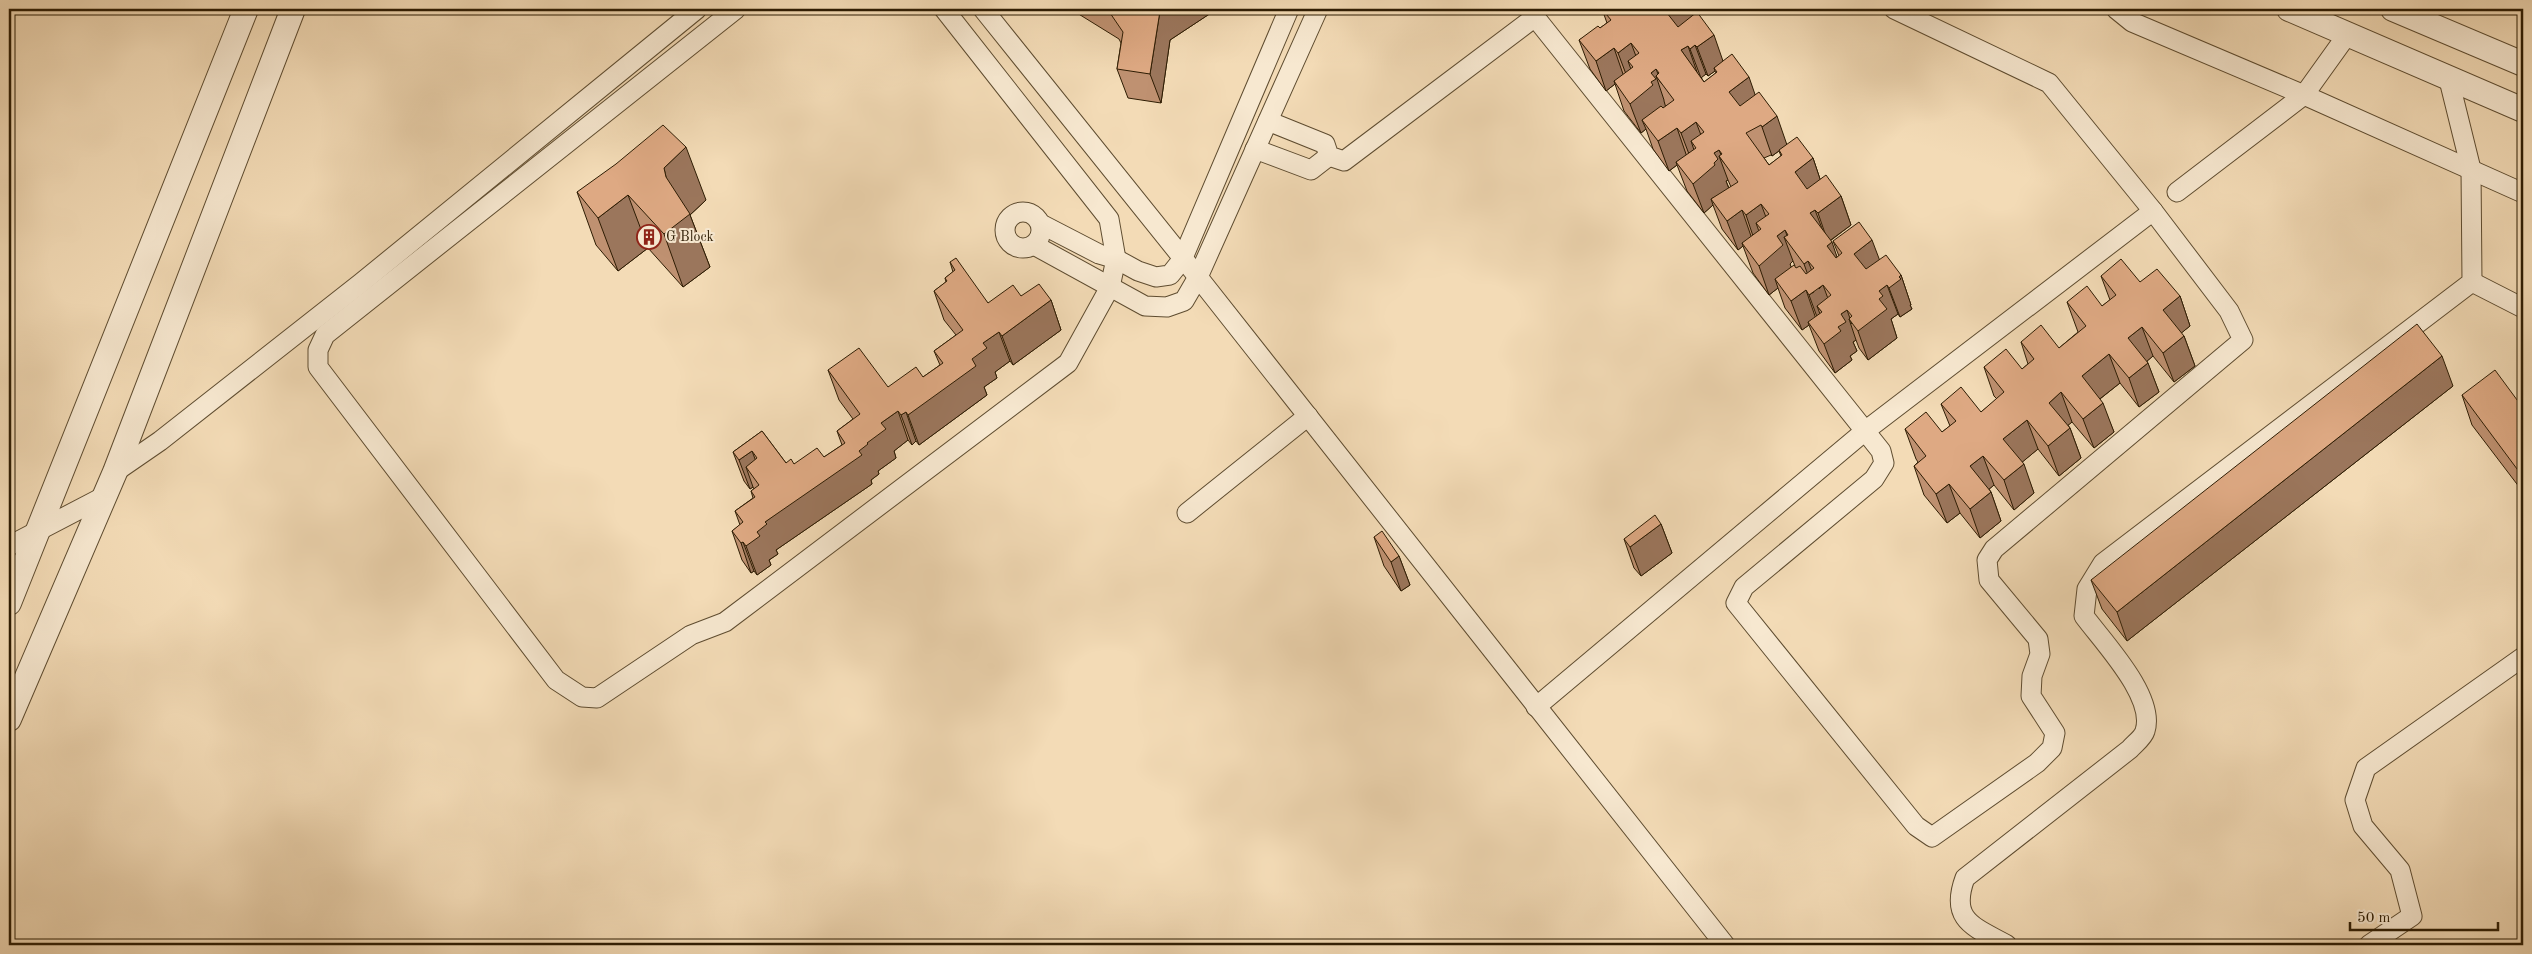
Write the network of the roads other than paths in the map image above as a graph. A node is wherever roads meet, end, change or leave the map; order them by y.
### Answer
1 (246, 9) edge
2 (293, 9) edge
3 (697, 9) edge
4 (736, 9) edge
5 (944, 9) edge
6 (983, 9) edge
7 (1289, 9) edge
8 (1318, 9) edge
9 (2116, 9) edge
10 (2289, 9) edge
11 (2394, 9) edge
12 (1905, 11) edge
13 (1540, 13) edge
14 (2347, 35) junction
15 (2523, 64) edge
16 (2448, 76) junction
17 (2304, 94) junction
18 (2523, 110) edge
19 (1268, 121) junction
20 (1255, 149) junction
21 (1329, 156) junction
22 (2470, 169) junction
23 (2177, 192) dead end
24 (2523, 193) edge
25 (2153, 210) junction
26 (1041, 224) junction
27 (1034, 245) junction
28 (1116, 259) junction
29 (1182, 260) junction
30 (1198, 277) junction
31 (2472, 282) junction
32 (1110, 287) junction
33 (2523, 308) edge
34 (1308, 416) junction
35 (1865, 432) junction
36 (114, 472) junction
37 (103, 497) junction
38 (1188, 513) dead end
39 (40, 529) junction
40 (9, 546) edge
41 (9, 603) edge
42 (2523, 657) edge
43 (1536, 707) junction
44 (9, 719) edge
45 (1725, 945) edge
46 (2007, 945) edge
47 (2369, 945) edge

1 - 39 street
2 - 36 street
3 - 36 street
4 - 32 street
5 - 28 street
6 - 29 street
7 - 29 street
8 - 19 street
9 - 17 street
10 - 14 street
11 - 15 street
12 - 25 street
13 - 21 street
13 - 35 street
14 - 16 street
14 - 17 street
16 - 18 street
16 - 22 street
17 - 22 street
17 - 23 street
19 - 20 street
19 - 21 street
20 - 21 street
20 - 30 street
22 - 24 street
22 - 31 street
25 - 35 street
25 - 35 street
26 - 27 street
26 - 27 street
26 - 28 street
27 - 32 street
28 - 29 street
28 - 32 street
29 - 30 street
30 - 32 street
30 - 34 street
31 - 33 street
31 - 46 street
34 - 38 street
34 - 43 street
35 - 43 street
36 - 37 street
37 - 39 street
37 - 44 street
39 - 40 street
39 - 41 street
42 - 47 street
43 - 45 street

